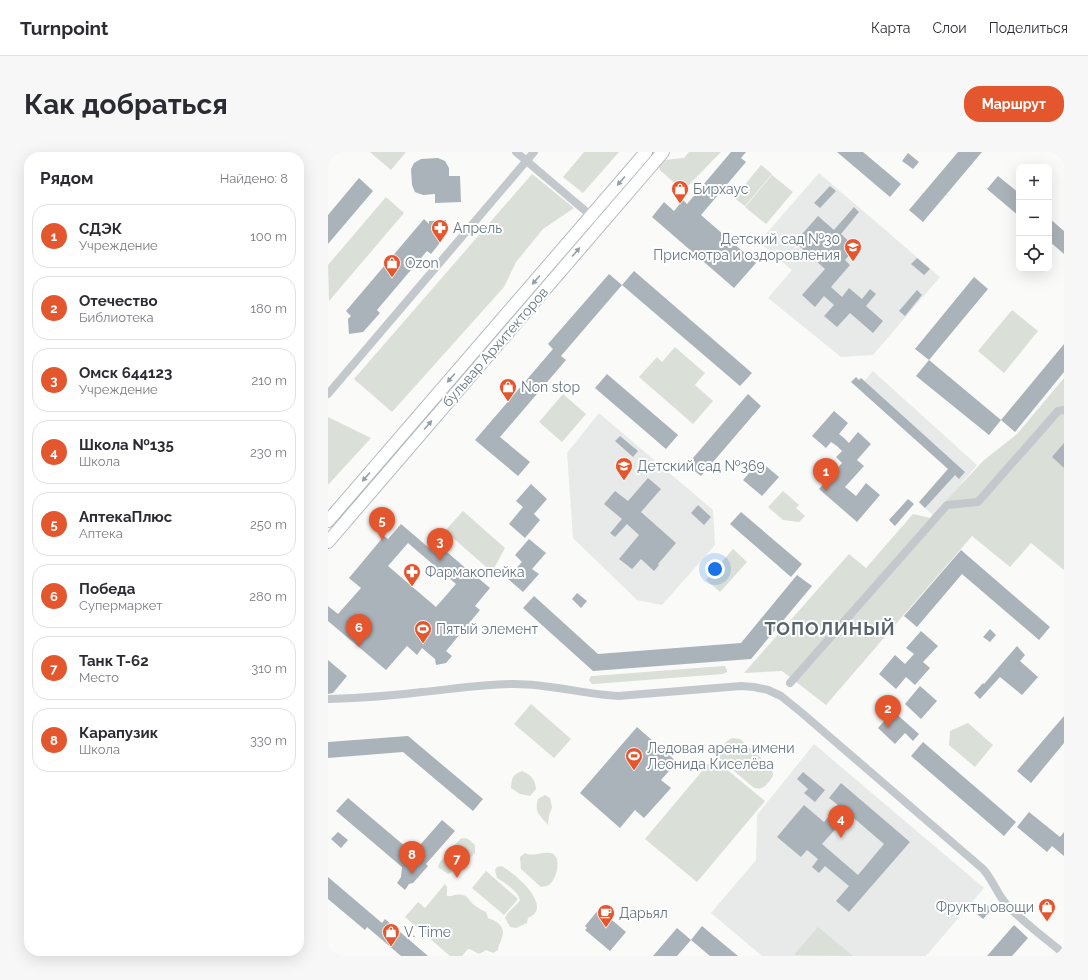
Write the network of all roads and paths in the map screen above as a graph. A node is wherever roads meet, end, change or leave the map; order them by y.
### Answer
1 (516, 152) edge
2 (534, 152) edge
3 (646, 152) edge
4 (663, 152) edge
5 (527, 161) junction
6 (591, 216) junction
7 (600, 224) junction
8 (328, 394) edge
9 (1064, 410) edge
10 (328, 521) edge
11 (328, 542) edge
12 (790, 683) dead end
13 (328, 699) edge
14 (1064, 954) edge

1 - 5 street
2 - 5 street
3 -> 6 main road, бульвар Архитекторов
4 - 7 main road, бульвар Архитекторов
5 - 6 street
5 - 8 street
6 - 7 street
6 -> 10 main road, бульвар Архитекторов
11 -> 7 main road, бульвар Архитекторов
9 - 12 street
13 - 14 street

